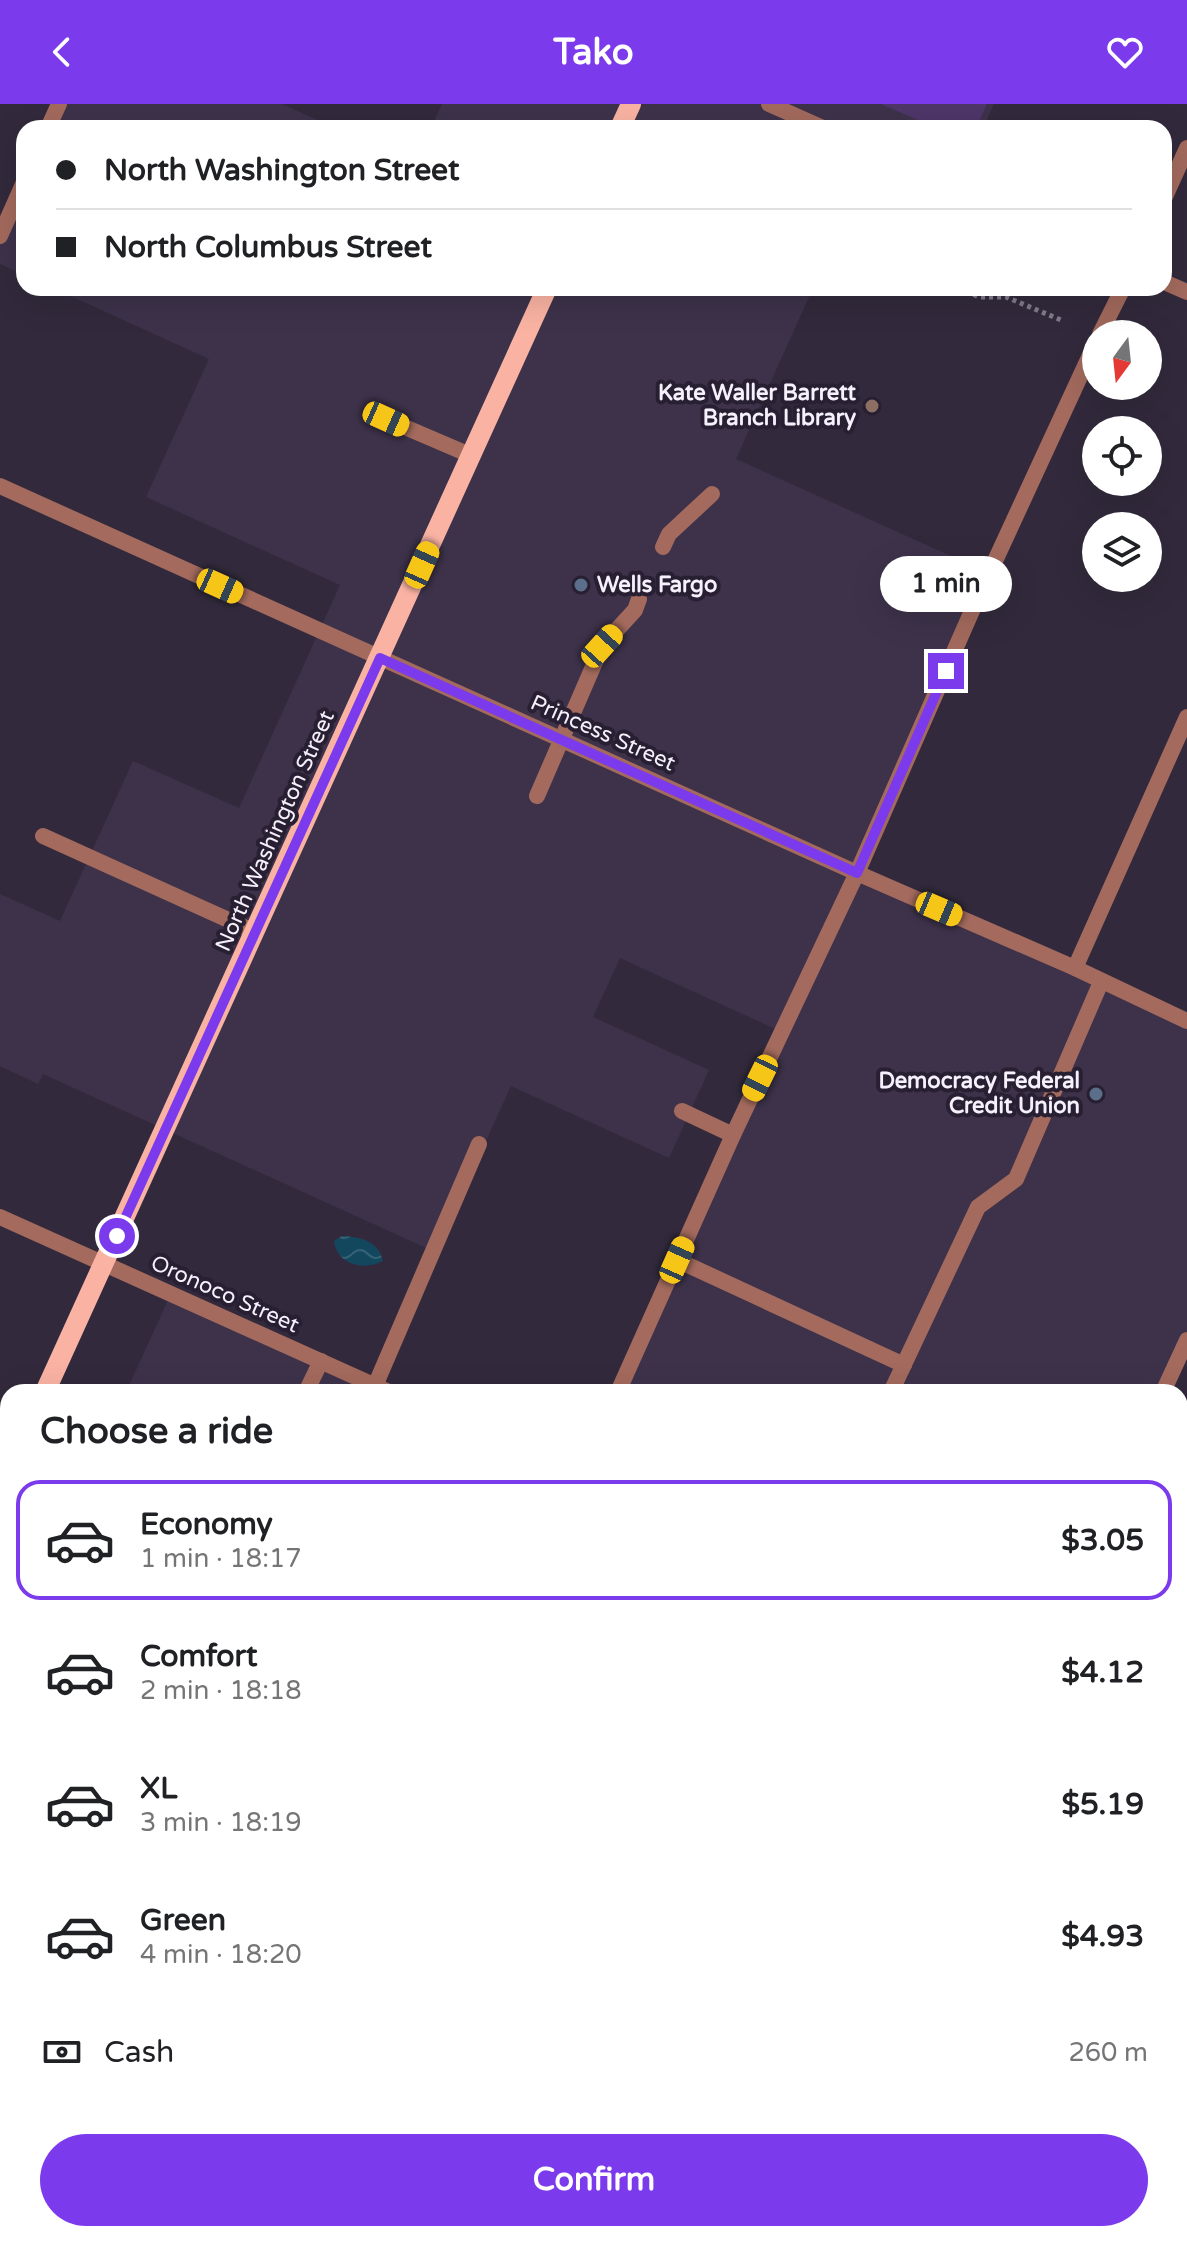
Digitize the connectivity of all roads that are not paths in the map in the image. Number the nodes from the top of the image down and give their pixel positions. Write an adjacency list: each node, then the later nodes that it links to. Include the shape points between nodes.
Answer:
1 (769, 104): 2 (street)
2 (805, 120)
3 (1187, 148): 4 (street)
4 (1172, 181)
5 (16, 200): 6 (street)
6 (0, 236)
7 (543, 296): 12 (main road, North Washington Street)
8 (1119, 296): 9 (street)
9 (1107, 320)
10 (1082, 372): 22 (street)
11 (386, 419): 12 (street)
12 (470, 455): 17 (main road, North Washington Street)
13 (0, 486): 17 (street, Princess Street)
14 (712, 494): 15 (street, via 669,534)
15 (663, 547)
16 (639, 599): 19 (street, via 602,646)
17 (380, 658): 19 (street, Princess Street); 23 (main road, North Washington Street)
18 (1187, 717): 24 (street)
19 (560, 739): 20 (street); 22 (street, Princess Street)
20 (537, 796)
21 (43, 836): 23 (street)
22 (857, 873): 24 (street, Princess Street); 28 (street)
23 (255, 932): 32 (main road, North Washington Street)
24 (1075, 968): 25 (street, Princess Street)
25 (1101, 982): 26 (street, Princess Street); 35 (street, via 1016,1179 978,1207)
26 (1187, 1021)
27 (682, 1111): 28 (street)
28 (733, 1135): 31 (street)
29 (479, 1144): 39 (street)
30 (0, 1217): 32 (street, Oronoco Street)
31 (677, 1260): 35 (street); 40 (street)
32 (104, 1264): 34 (street, Oronoco Street); 36 (main road, North Washington Street)
33 (1187, 1340): 42 (street)
34 (321, 1361): 37 (street); 38 (street, Oronoco Street)
35 (904, 1365): 41 (street)
36 (49, 1384)
37 (310, 1384)
38 (372, 1384)
39 (387, 1384)
40 (622, 1384)
41 (895, 1384)
42 (1167, 1384)

